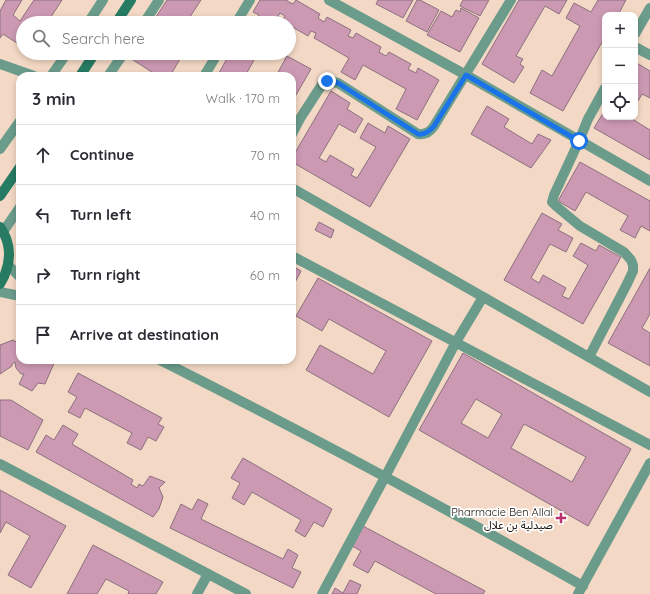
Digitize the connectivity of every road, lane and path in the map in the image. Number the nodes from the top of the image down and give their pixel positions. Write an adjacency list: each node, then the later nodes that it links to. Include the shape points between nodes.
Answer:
1 (103, 0): 8 (street)
2 (131, 0): 9 (main road)
3 (159, 0): 10 (street)
4 (250, 0): 11 (street)
5 (329, 0): 25 (street)
6 (511, 0): 25 (street)
7 (650, 8): 12 (street)
8 (93, 16)
9 (121, 16)
10 (149, 16)
11 (240, 16)
12 (638, 29)
13 (637, 48): 14 (street)
14 (650, 55)
15 (62, 60): 21 (street)
16 (91, 60): 22 (main road)
17 (120, 60): 23 (street)
18 (214, 60): 24 (street)
19 (0, 64): 20 (street)
20 (23, 72)
21 (54, 72)
22 (83, 72)
23 (114, 72)
24 (206, 72)
25 (466, 75): 27 (street, via 434,126 422,135 331,81 323,83); 29 (street)
26 (602, 93): 29 (street)
27 (296, 126)
28 (16, 127): 30 (street)
29 (579, 141): 32 (street); 45 (street, via 552,202 580,226 624,252 632,260 633,265 633,272)
30 (0, 149)
31 (16, 174): 34 (main road)
32 (650, 181)
33 (296, 190): 43 (street)
34 (1, 198)
35 (16, 212): 36 (street)
36 (2, 229): 38 (main road, via 10,254)
37 (296, 258): 44 (street)
38 (8, 266): 39 (street); 40 (main road)
39 (16, 273)
40 (0, 284)
41 (0, 292): 42 (street)
42 (16, 295)
43 (483, 297): 44 (street); 45 (street)
44 (456, 342): 48 (street); 51 (street)
45 (589, 357): 47 (street)
46 (168, 364): 51 (street)
47 (650, 392)
48 (650, 445)
49 (650, 463): 53 (street)
50 (0, 465): 52 (street)
51 (385, 477): 53 (street, via 491,534); 56 (street)
52 (208, 574): 54 (street); 55 (street)
53 (581, 590)
54 (196, 594)
55 (246, 594)
56 (322, 594)

